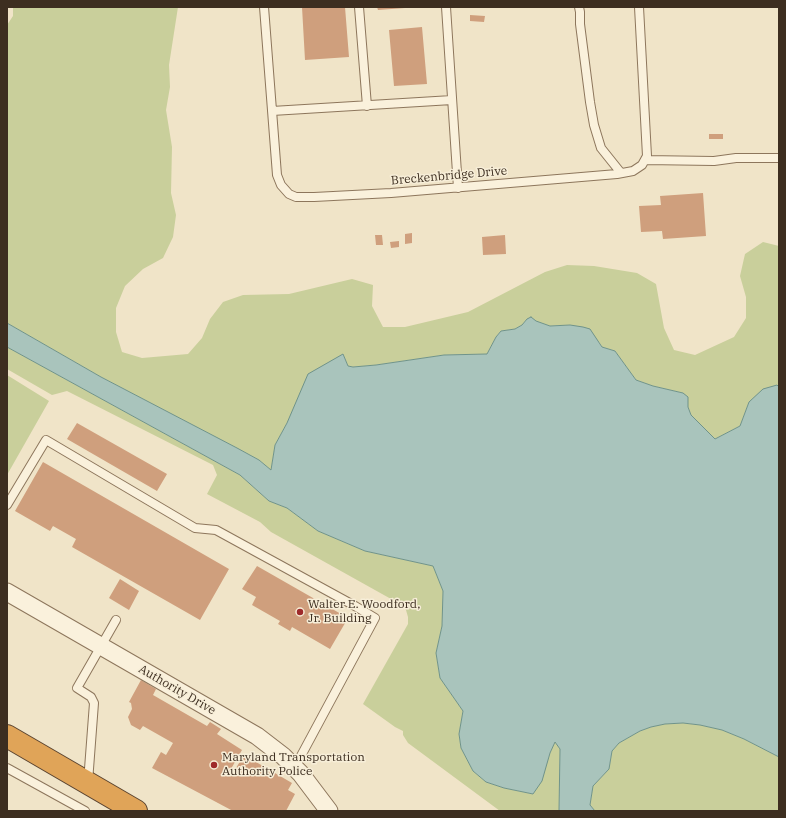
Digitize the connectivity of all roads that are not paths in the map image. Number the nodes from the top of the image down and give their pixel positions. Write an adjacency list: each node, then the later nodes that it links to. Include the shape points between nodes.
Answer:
1 (264, 7): 8 (lane, Breckenbridge Drive)
2 (359, 7): 7 (lane)
3 (446, 7): 6 (lane)
4 (579, 7): 11 (lane, via 580,31 594,125 601,148)
5 (638, 7): 10 (lane, via 647,156)
6 (452, 100): 7 (lane); 12 (lane)
7 (367, 106): 8 (lane)
8 (272, 111): 12 (lane, Breckenbridge Drive, via 277,175 281,185 289,194 296,197)
9 (779, 158): 10 (lane, via 714,161)
10 (645, 160): 11 (lane, Breckenbridge Drive, via 642,166 633,171)
11 (621, 173): 12 (lane, Breckenbridge Drive)
12 (458, 188)
13 (7, 505): 18 (lane, via 46,440 195,528 216,530 374,618)
14 (7, 592): 16 (street, Authority Drive)
15 (116, 620): 16 (lane)
16 (101, 646): 18 (street, Authority Drive, via 257,736); 20 (lane, via 77,688 94,703)
17 (7, 736): 20 (highway)
18 (295, 767): 23 (street, Authority Drive)
19 (7, 768): 21 (lane)
20 (88, 783): 22 (highway)
21 (85, 811)
22 (136, 811)
23 (329, 811)

